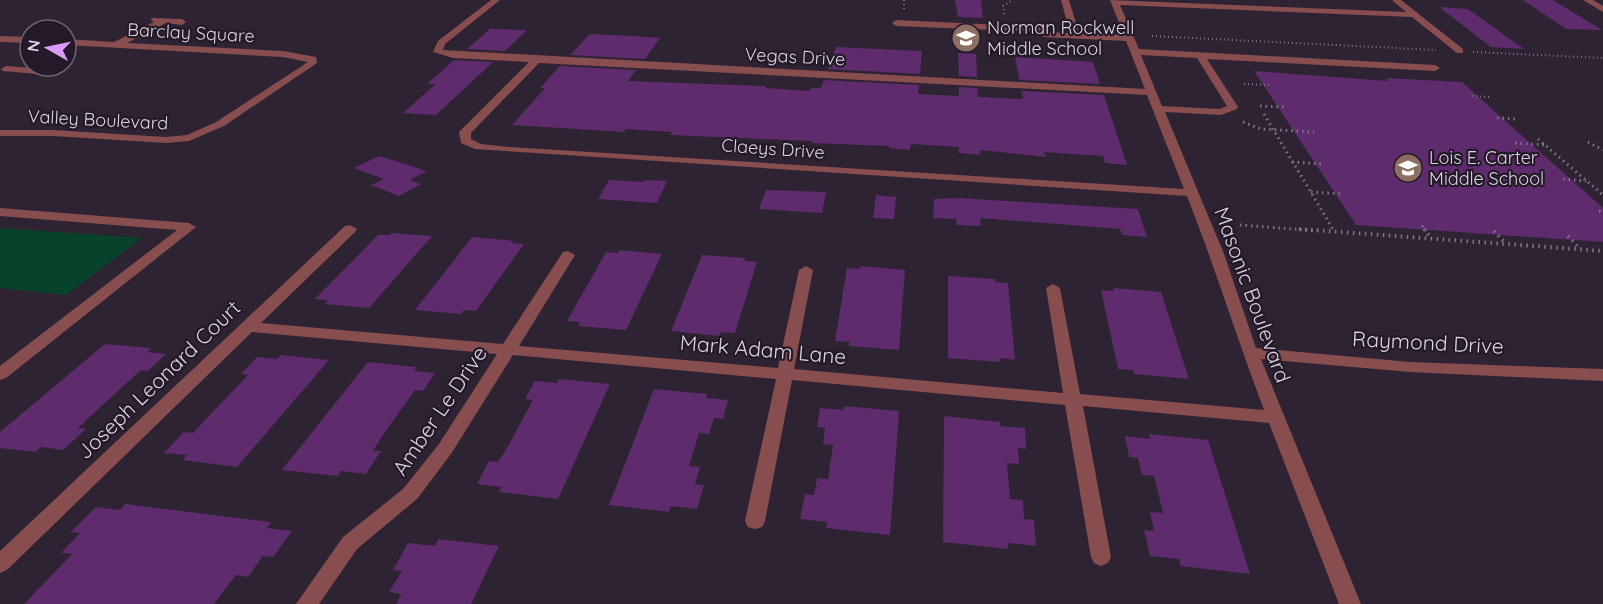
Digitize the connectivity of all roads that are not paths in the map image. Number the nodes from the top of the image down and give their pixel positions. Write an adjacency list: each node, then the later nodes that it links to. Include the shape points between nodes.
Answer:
1 (496, 0): 23 (street, Vegas Drive, via 441,43 438,52)
2 (1065, 0): 12 (street)
3 (1396, 0): 7 (street)
4 (1587, 0): 6 (street)
5 (1114, 1): 7 (street); 18 (street, Masonic Boulevard)
6 (1603, 9)
7 (1417, 15): 20 (street)
8 (143, 20): 9 (street)
9 (164, 21): 10 (street); 17 (street)
10 (182, 22)
11 (896, 23): 12 (street, via 1043,30 1043,34)
12 (1075, 36): 18 (street)
13 (0, 39): 14 (street)
14 (18, 40)
15 (78, 43): 16 (street, Barclay Square)
16 (86, 43): 17 (street, Barclay Square); 19 (street)
17 (114, 45): 22 (street, Barclay Square)
18 (1133, 45): 21 (street); 27 (street, Masonic Boulevard)
19 (78, 47)
20 (1460, 51)
21 (1200, 56): 24 (street); 28 (street, via 1233,107 1221,112)
22 (313, 59): 29 (street, Valley Boulevard, via 220,124 189,138)
23 (537, 60): 27 (street, Vegas Drive); 30 (street, Claeys Drive, via 465,132 465,141 479,147 509,150)
24 (1435, 68)
25 (6, 69): 26 (street)
26 (18, 69)
27 (1151, 92): 28 (street, Masonic Boulevard)
28 (1159, 109): 30 (street, Masonic Boulevard)
29 (0, 133)
30 (1192, 193): 38 (street, Masonic Boulevard)
31 (0, 212): 39 (street, via 189,227)
32 (350, 229): 36 (street, Joseph Leonard Court)
33 (568, 255): 37 (street, Amber Le Drive)
34 (806, 270): 41 (street)
35 (1053, 288): 42 (street)
36 (247, 327): 37 (street, Mark Adam Lane); 46 (street, Joseph Leonard Court)
37 (509, 349): 41 (street, Mark Adam Lane); 47 (street, Amber Le Drive, via 445,449 410,494 350,543)
38 (1250, 353): 40 (street, Raymond Drive, via 1410,367); 43 (street, Masonic Boulevard)
39 (3, 370)
40 (1603, 375)
41 (784, 376): 42 (street, Mark Adam Lane); 44 (street)
42 (1072, 398): 43 (street, Mark Adam Lane); 45 (street)
43 (1275, 417): 48 (street, Masonic Boulevard)
44 (755, 521)
45 (1101, 557)
46 (0, 564)
47 (307, 604)
48 (1350, 604)

